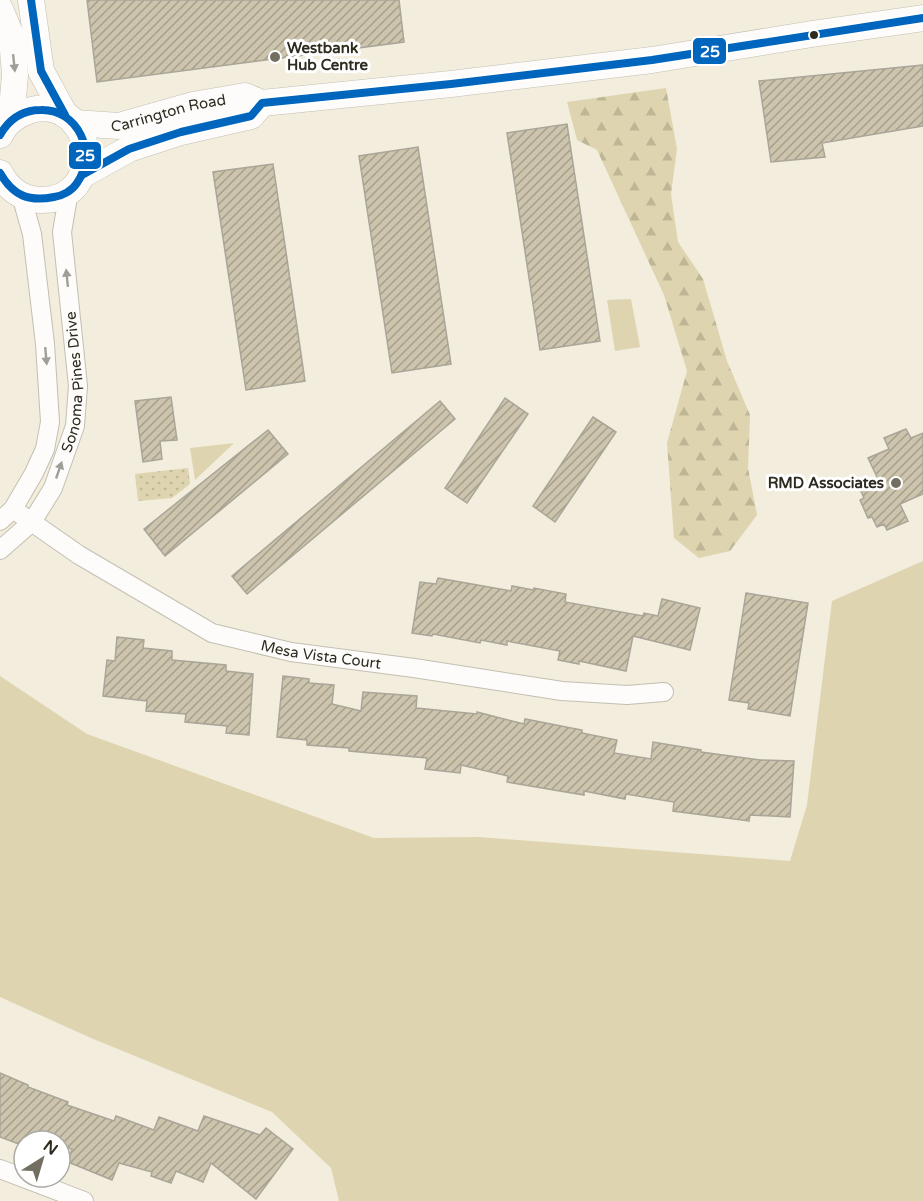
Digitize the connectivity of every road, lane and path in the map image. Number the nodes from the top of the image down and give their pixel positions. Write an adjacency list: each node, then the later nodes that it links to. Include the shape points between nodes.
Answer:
1 (31, 0): 5 (street, via 41,71)
2 (0, 9): 6 (street, one-way to 6, via 12,38 15,75)
3 (923, 18): 4 (street, Carrington Road, via 652,60)
4 (262, 103): 5 (street, Carrington Road, via 245,96 193,105 119,126); 8 (street, Carrington Road, via 251,116 182,132 129,150)
5 (70, 119): 6 (street, Carrington Road, via 52,110 37,109 23,112); 8 (street, via 87,148 86,161)
6 (3, 130)
7 (6, 181): 8 (street, Carrington Road, via 33,199 46,200 58,197); 9 (street, Sonoma Pines Drive, one-way to 9, via 32,234 50,422 45,449)
8 (75, 183): 10 (street, Sonoma Pines Drive, one-way to 8, via 53,488 75,426 78,386 62,232)
9 (7, 515): 10 (street, Mesa Vista Court)
10 (32, 522): 11 (street, Sonoma Pines Drive); 12 (street, Mesa Vista Court, via 79,555 212,633 291,652 562,691 627,695)
11 (0, 550)
12 (664, 692)
13 (0, 1169): 14 (street)
14 (84, 1201)

